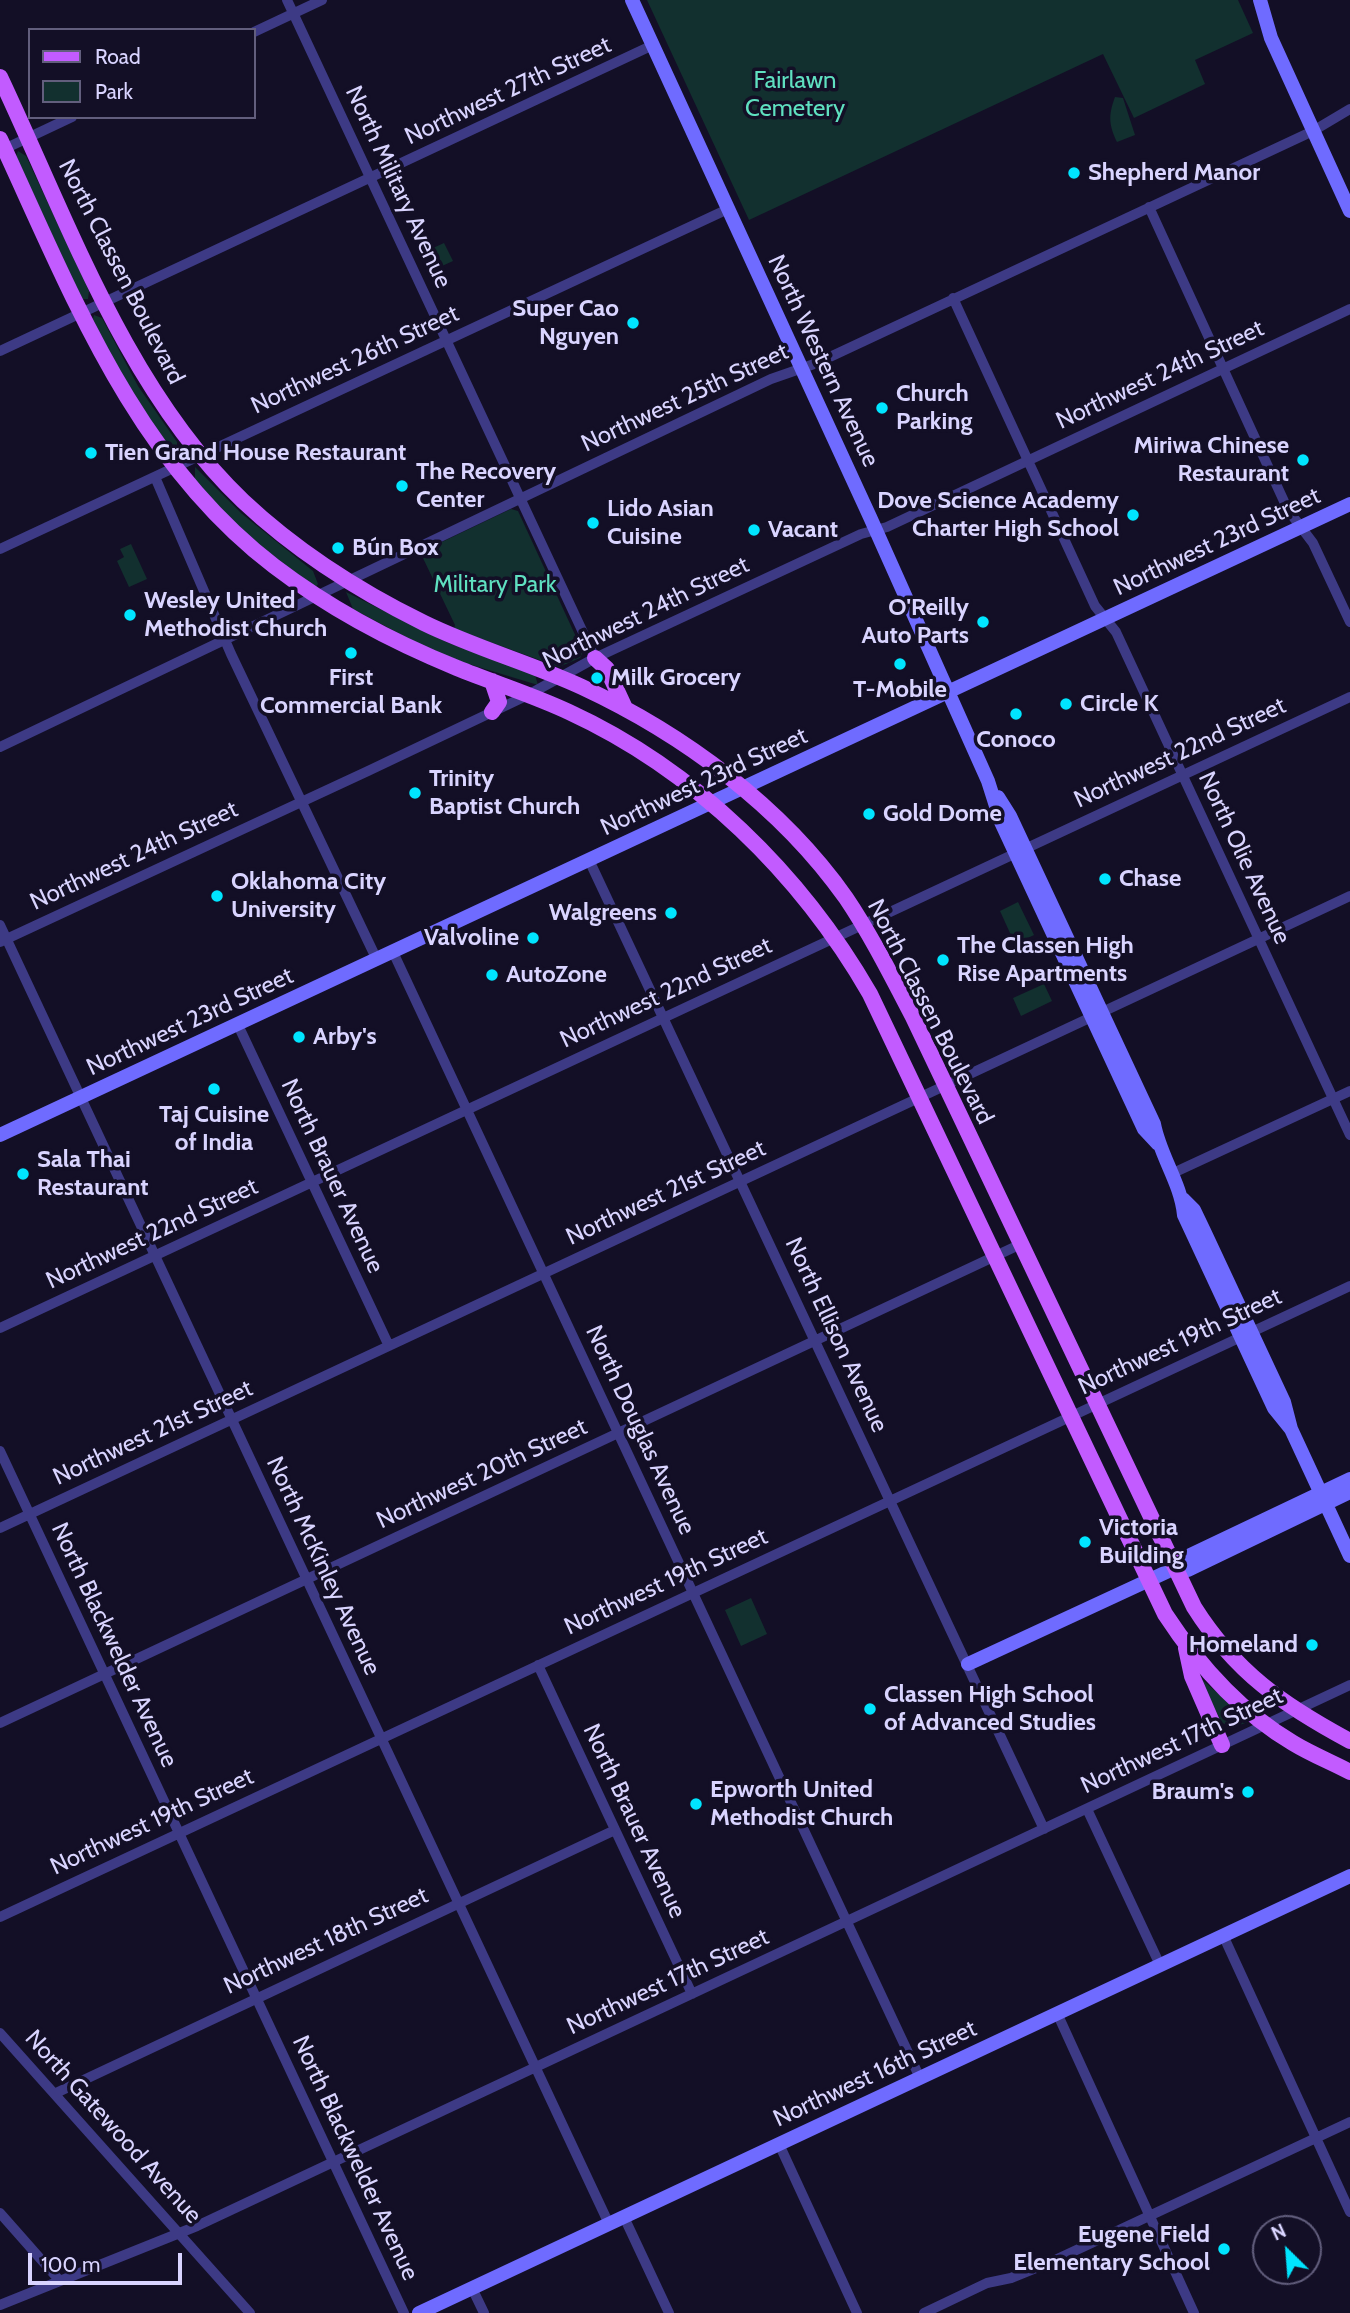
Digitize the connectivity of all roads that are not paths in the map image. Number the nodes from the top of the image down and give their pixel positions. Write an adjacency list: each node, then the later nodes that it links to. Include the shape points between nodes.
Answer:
1 (287, 0): 5 (street, North Military Avenue)
2 (321, 0): 5 (street)
3 (632, 0): 7 (street, North Western Avenue)
4 (1260, 0): 11 (street, via 1271,38)
5 (293, 13): 6 (street); 14 (street, North Military Avenue)
6 (256, 31)
7 (653, 46): 14 (street, Northwest 27th Street); 16 (street, North Western Avenue)
8 (0, 76): 12 (main road, North Classen Boulevard)
9 (1350, 109): 11 (street, Northwest 25th Street)
10 (68, 119): 12 (street)
11 (1313, 131): 15 (street, Northwest 25th Street); 17 (street)
12 (29, 138): 13 (street); 19 (main road, North Classen Boulevard)
13 (2, 146): 21 (main road, North Classen Boulevard)
14 (371, 179): 19 (street, Northwest 27th Street); 22 (street, North Military Avenue)
15 (1149, 207): 18 (street, Northwest 25th Street); 25 (street)
16 (728, 209): 22 (street, Northwest 26th Street); 24 (street, North Western Avenue)
17 (1350, 211)
18 (953, 298): 24 (street, Northwest 25th Street); 27 (street, North Olie Avenue)
19 (105, 302): 21 (street, Northwest 27th Street); 26 (main road, North Classen Boulevard, via 154,392)
20 (1350, 309): 25 (street, Northwest 24th Street)
21 (82, 313): 23 (street, Northwest 27th Street); 28 (main road, North Classen Boulevard, via 122,392)
22 (446, 340): 26 (street, Northwest 26th Street); 30 (street, North Military Avenue)
23 (0, 351)
24 (801, 368): 30 (street, Northwest 25th Street); 33 (street, North Western Avenue)
25 (1223, 369): 27 (street, Northwest 24th Street); 32 (street, via 1288,510)
26 (200, 456): 28 (street, Northwest 26th Street); 35 (main road, North Classen Boulevard, via 244,503)
27 (1029, 460): 33 (street, Northwest 24th Street); 37 (street, North Olie Avenue, via 1092,601)
28 (174, 469): 29 (street, Northwest 26th Street); 36 (main road, North Classen Boulevard, via 249,545)
29 (155, 477): 34 (street, Northwest 26th Street); 39 (street)
30 (520, 498): 35 (street, Northwest 25th Street); 40 (street, North Military Avenue)
31 (1350, 505): 32 (street, Northwest 23rd Street)
32 (1302, 527): 37 (street, Northwest 23rd Street); 38 (street)
33 (876, 530): 40 (street, Northwest 24th Street); 43 (street, North Western Avenue)
34 (0, 549)
35 (348, 581): 36 (street, Northwest 25th Street); 41 (main road, North Classen Boulevard, via 426,624)
36 (318, 596): 39 (street, Northwest 25th Street); 42 (main road, North Classen Boulevard, via 386,635)
37 (1105, 619): 43 (street, Northwest 23rd Street); 49 (street, North Olie Avenue, via 1116,632)
38 (1350, 622)
39 (228, 640): 48 (street, Northwest 25th Street); 51 (street)
40 (595, 658): 41 (street, Northwest 24th Street); 46 (main road, via 607,669)
41 (560, 677): 44 (street, Northwest 24th Street); 46 (main road, North Classen Boulevard)
42 (492, 681): 44 (main road, North Classen Boulevard); 47 (main road, via 499,702)
43 (947, 693): 50 (street, Northwest 23rd Street); 53 (street, North Western Avenue, via 988,781 1001,822)
44 (528, 695): 47 (street, Northwest 24th Street); 52 (main road, North Classen Boulevard, via 633,744)
45 (1350, 697): 49 (street, Northwest 22nd Street)
46 (625, 708): 50 (main road, North Classen Boulevard)
47 (492, 712): 51 (street, Northwest 24th Street)
48 (0, 747)
49 (1182, 775): 53 (street, Northwest 22nd Street); 59 (street, North Olie Avenue)
50 (744, 788): 52 (street, Northwest 23rd Street); 57 (main road, North Classen Boulevard, via 829,877)
51 (302, 802): 60 (street, Northwest 24th Street); 62 (street)
52 (711, 804): 54 (street, Northwest 23rd Street); 58 (main road, North Classen Boulevard, via 779,869)
53 (1020, 851): 57 (street, Northwest 22nd Street); 63 (street, North Western Avenue)
54 (589, 860): 61 (street, Northwest 23rd Street); 64 (street, North Ellison Avenue)
55 (1350, 896): 59 (street, Northwest 21st Street)
56 (0, 925): 60 (street, North McKinley Avenue)
57 (862, 925): 58 (street, Northwest 22nd Street); 66 (main road, North Classen Boulevard)
58 (834, 937): 64 (street, Northwest 22nd Street); 69 (main road, North Classen Boulevard, via 870,994)
59 (1258, 939): 63 (street, Northwest 21st Street); 70 (street, North Olie Avenue)
60 (3, 941): 68 (street, North McKinley Avenue)
61 (393, 952): 62 (street, Northwest 23rd Street); 71 (street, North Douglas Avenue)
62 (377, 960): 65 (street, Northwest 23rd Street)
63 (1097, 1015): 66 (street, Northwest 21st Street); 74 (street, North Western Avenue, via 1154,1124)
64 (663, 1018): 71 (street, Northwest 22nd Street); 75 (street, North Ellison Avenue)
65 (238, 1024): 68 (street, Northwest 23rd Street); 76 (street, North Brauer Avenue)
66 (945, 1086): 69 (street, Northwest 21st Street); 77 (main road, North Classen Boulevard)
67 (1350, 1091): 70 (street)
68 (81, 1097): 72 (street, Northwest 23rd Street); 78 (street, North McKinley Avenue)
69 (920, 1098): 75 (street, Northwest 21st Street); 79 (main road, North Classen Boulevard)
70 (1333, 1099): 73 (street, North Olie Avenue); 74 (street)
71 (467, 1110): 76 (street, Northwest 22nd Street); 80 (street, North Douglas Avenue)
72 (0, 1135)
73 (1350, 1135)
74 (1171, 1174): 83 (street, North Western Avenue, via 1194,1210)
75 (740, 1181): 80 (street, Northwest 21st Street); 84 (street, North Ellison Avenue)
76 (312, 1182): 78 (street, Northwest 22nd Street); 85 (street, North Brauer Avenue)
77 (1021, 1244): 79 (street, Northwest 20th Street); 86 (main road, North Classen Boulevard)
78 (154, 1256): 82 (street, Northwest 22nd Street); 88 (street, North McKinley Avenue)
79 (994, 1257): 84 (street, Northwest 20th Street); 87 (main road, North Classen Boulevard)
80 (544, 1274): 85 (street, Northwest 21st Street); 89 (street, North Douglas Avenue)
81 (1350, 1286): 83 (street, Northwest 19th Street)
82 (0, 1328)
83 (1246, 1334): 86 (street, Northwest 19th Street); 93 (street, North Western Avenue, via 1284,1402 1291,1429)
84 (816, 1340): 89 (street, Northwest 20th Street); 94 (street, North Ellison Avenue)
85 (389, 1346): 88 (street, Northwest 21st Street)
86 (1097, 1404): 87 (street, Northwest 19th Street); 100 (main road, North Classen Boulevard)
87 (1069, 1417): 94 (street, Northwest 19th Street); 102 (main road, North Classen Boulevard)
88 (232, 1419): 95 (street, Northwest 21st Street); 101 (street, North McKinley Avenue)
89 (618, 1433): 101 (street, Northwest 20th Street); 103 (street, North Douglas Avenue)
90 (0, 1451): 95 (street, North Blackwelder Avenue)
91 (1350, 1479): 93 (street)
92 (1350, 1492): 93 (street)
93 (1324, 1498): 96 (street); 98 (street); 99 (street, North Western Avenue)
94 (891, 1500): 103 (street, Northwest 19th Street); 105 (street, North Ellison Avenue)
95 (29, 1514): 97 (street, Northwest 21st Street); 107 (street, North Blackwelder Avenue)
96 (1258, 1521): 98 (street); 100 (street, via 1182,1559)
97 (0, 1528)
98 (1265, 1535): 100 (street, via 1188,1570)
99 (1350, 1556)
100 (1173, 1569): 102 (street); 109 (main road, North Classen Boulevard, via 1217,1640 1252,1678)
101 (306, 1580): 107 (street, Northwest 20th Street); 112 (street, North McKinley Avenue)
102 (1147, 1581): 104 (main road, North Classen Boulevard); 105 (street)
103 (693, 1593): 106 (street, Northwest 19th Street); 123 (street, North Douglas Avenue)
104 (1186, 1646): 111 (main road, North Classen Boulevard, via 1210,1676); 114 (main road, via 1192,1676)
105 (968, 1664): 117 (street, North Ellison Avenue)
106 (538, 1665): 112 (street, Northwest 19th Street); 118 (street, North Brauer Avenue)
107 (105, 1674): 110 (street, Northwest 20th Street); 119 (street, North Blackwelder Avenue)
108 (1350, 1685): 109 (street, Northwest 17th Street)
109 (1295, 1711): 111 (street, Northwest 17th Street); 113 (main road, North Classen Boulevard)
110 (0, 1723)
111 (1266, 1725): 114 (street, Northwest 17th Street); 115 (main road, North Classen Boulevard)
112 (381, 1739): 119 (street, Northwest 19th Street); 121 (street, North McKinley Avenue)
113 (1350, 1741)
114 (1223, 1745): 116 (street, Northwest 17th Street)
115 (1350, 1772)
116 (1087, 1809): 117 (street, Northwest 17th Street); 125 (street)
117 (1044, 1829): 123 (street, Northwest 17th Street)
118 (615, 1830): 121 (street, Northwest 18th Street); 126 (street, North Brauer Avenue)
119 (179, 1833): 122 (street, Northwest 19th Street); 127 (street, North Blackwelder Avenue)
120 (1350, 1876): 124 (street, Northwest 16th Street)
121 (458, 1904): 127 (street, Northwest 18th Street); 130 (street, North McKinley Avenue)
122 (0, 1917)
123 (847, 1921): 126 (street, Northwest 17th Street); 131 (street, North Douglas Avenue)
124 (1223, 1935): 125 (street, Northwest 16th Street); 134 (street)
125 (1160, 1965): 128 (street, Northwest 16th Street)
126 (692, 1994): 130 (street, Northwest 17th Street)
127 (257, 1999): 132 (street, Northwest 18th Street); 136 (street, North Blackwelder Avenue)
128 (1057, 2014): 131 (street, Northwest 16th Street); 139 (street)
129 (0, 2033): 132 (street, North Gatewood Avenue)
130 (535, 2068): 136 (street, Northwest 17th Street); 141 (street, North McKinley Avenue)
131 (920, 2078): 135 (street, Northwest 16th Street)
132 (56, 2093): 142 (street, North Gatewood Avenue)
133 (1350, 2122): 134 (street)
134 (1316, 2138): 137 (street); 139 (street)
135 (779, 2144): 140 (street, Northwest 16th Street); 151 (street)
136 (333, 2162): 142 (street, Northwest 17th Street); 147 (street, North Blackwelder Avenue)
137 (1350, 2212)
138 (0, 2213): 143 (street)
139 (1149, 2215): 152 (street, via 1053,2261 987,2283); 153 (street)
140 (624, 2217): 141 (street, Northwest 16th Street); 150 (street)
141 (609, 2224): 144 (street, Northwest 16th Street)
142 (179, 2232): 143 (street, Northwest 17th Street); 146 (street, North Gatewood Avenue)
143 (60, 2281): 145 (street, Northwest 17th Street)
144 (472, 2288): 148 (street, Northwest 16th Street); 149 (street)
145 (0, 2305)
146 (250, 2313)
147 (404, 2313)
148 (419, 2313)
149 (484, 2313)
150 (668, 2313)
151 (857, 2313)
152 (923, 2313)
153 (1194, 2313)

